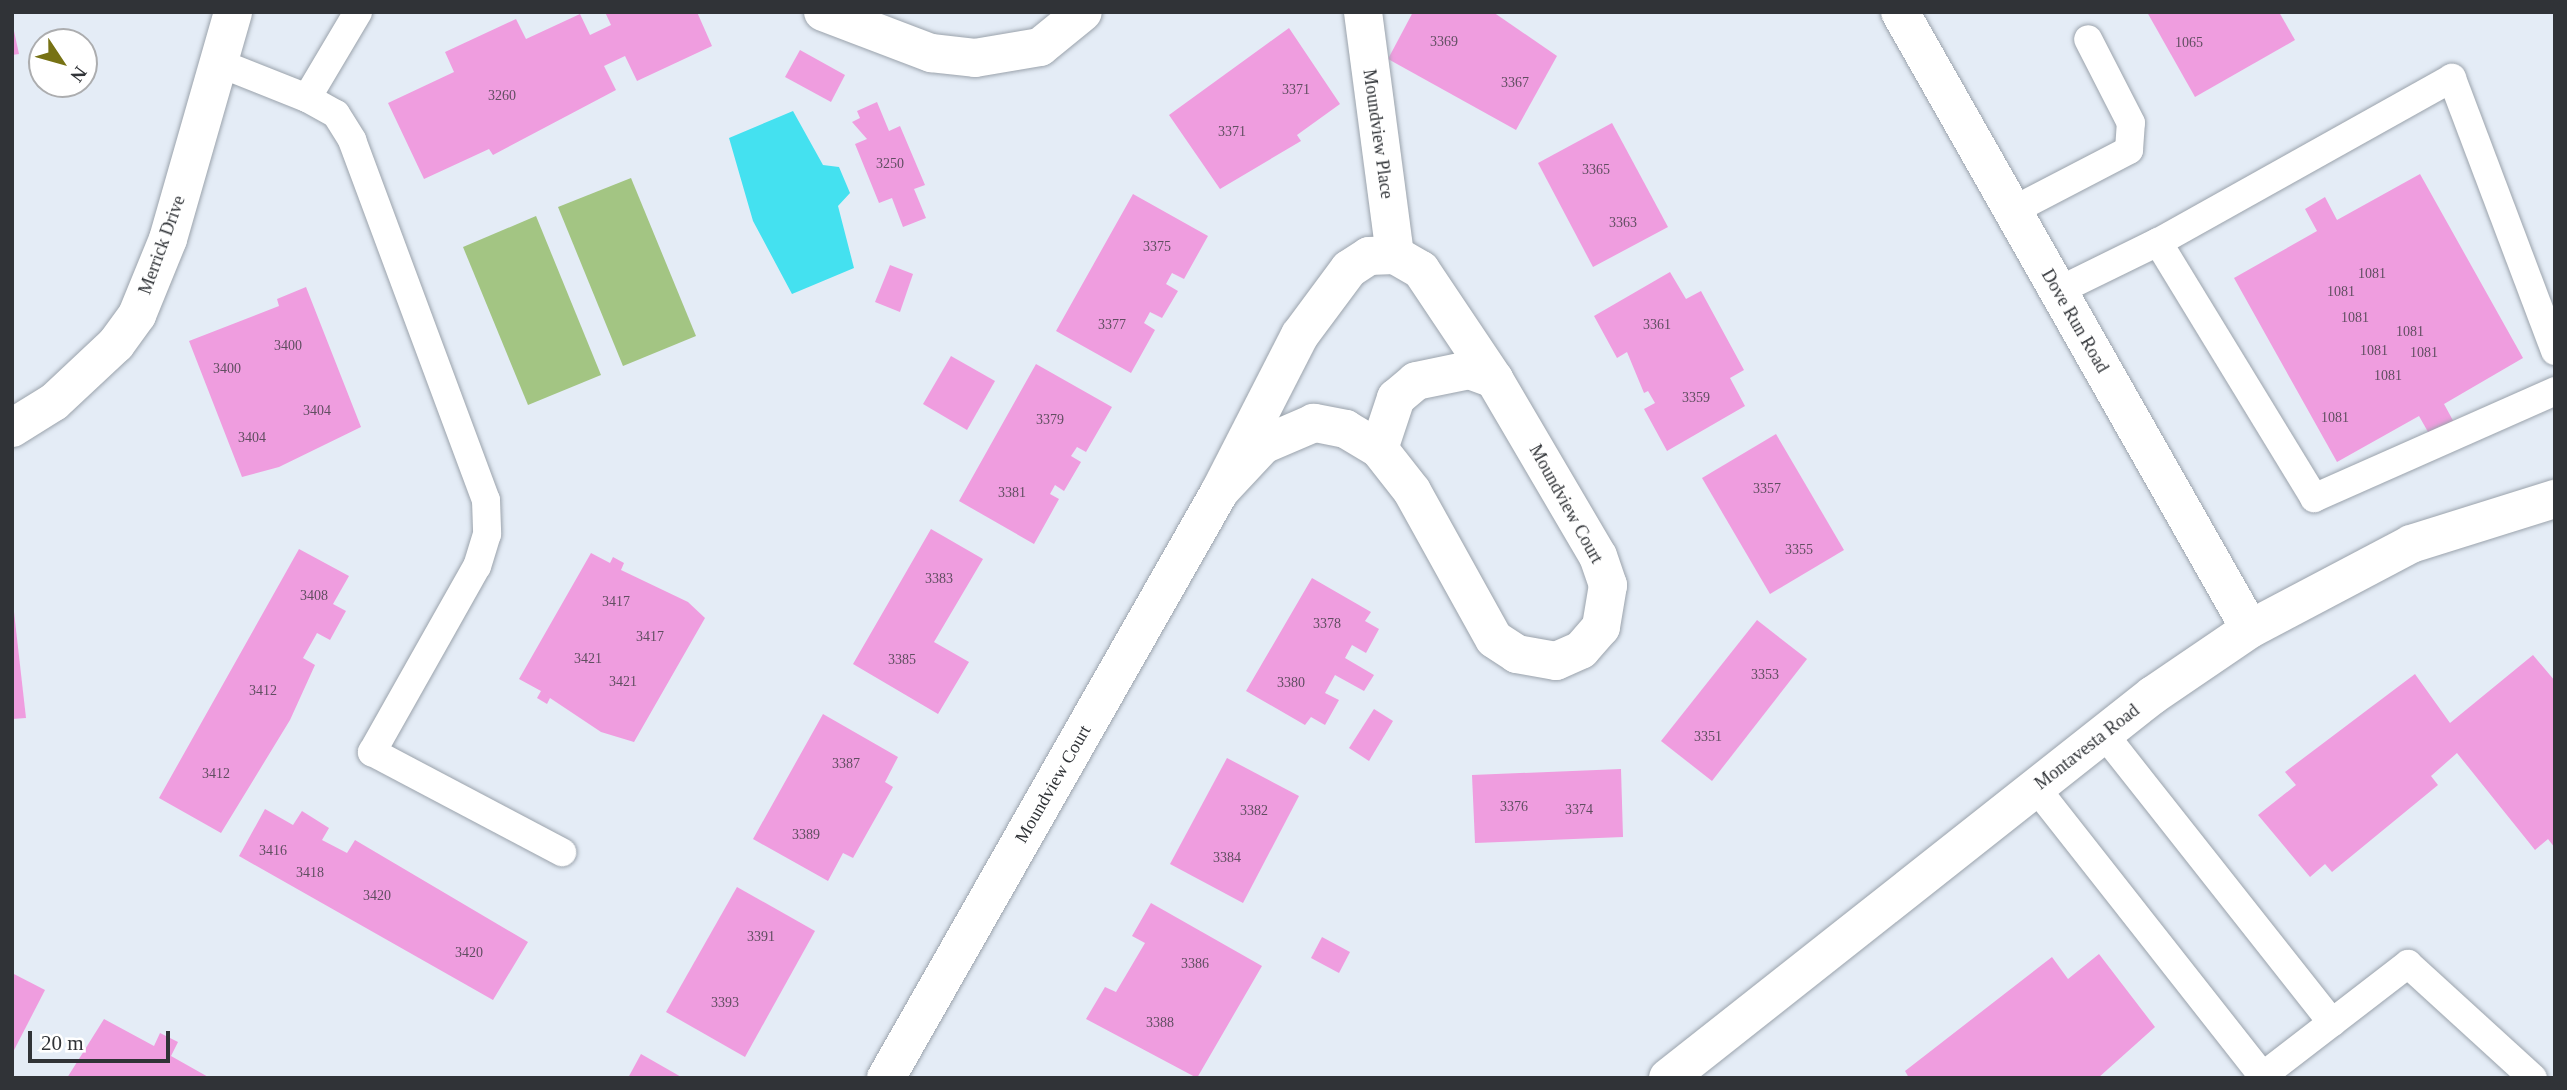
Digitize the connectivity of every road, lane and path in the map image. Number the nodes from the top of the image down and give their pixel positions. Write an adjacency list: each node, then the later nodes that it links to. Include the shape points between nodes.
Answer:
1 (233, 12): 8 (street, Merrick Drive)
2 (358, 12): 9 (lane)
3 (824, 12): 4 (street, via 931,53 975,58 1040,47)
4 (1083, 12)
5 (1363, 12): 12 (street, Moundview Place)
6 (1900, 12): 10 (street, Dove Run Road)
7 (2088, 39): 10 (lane, via 2131,123 2129,150)
8 (219, 63): 9 (lane); 17 (street, Merrick Drive, via 168,239 137,315 116,344 63,394)
9 (307, 98): 24 (lane, via 336,114 352,140 486,500 487,534 477,566 372,752)
10 (2012, 211): 13 (street, Dove Run Road)
11 (2158, 242): 13 (lane); 14 (lane, via 2452,78); 16 (lane, via 2314,498)
12 (1395, 255): 15 (street, Moundview Court, via 1421,270); 19 (street, Moundview Court, via 1369,256 1349,269 1324,302 1300,335)
13 (2058, 291): 21 (street, Dove Run Road)
14 (2555, 351)
15 (1494, 379): 18 (street, via 1455,371 1416,381 1396,398); 18 (street, Moundview Court, via 1598,556 1608,585 1601,627 1581,650 1556,661 1517,654 1494,639 1412,492)
16 (2555, 391)
17 (12, 428)
18 (1379, 449): 19 (street, Moundview Court, via 1346,429 1314,423 1263,445)
19 (1220, 491): 27 (street, Moundview Court)
20 (2555, 499): 21 (street, Montavesta Road, via 2412,544)
21 (2250, 629): 22 (street, Montavesta Road)
22 (2105, 734): 23 (street, Montavesta Road); 25 (lane)
23 (2036, 788): 26 (lane); 28 (street, Montavesta Road)
24 (562, 852)
25 (2332, 1023): 26 (lane); 29 (lane, via 2408,964)
26 (2262, 1077)
27 (886, 1078)
28 (1668, 1078)
29 (2533, 1078)

